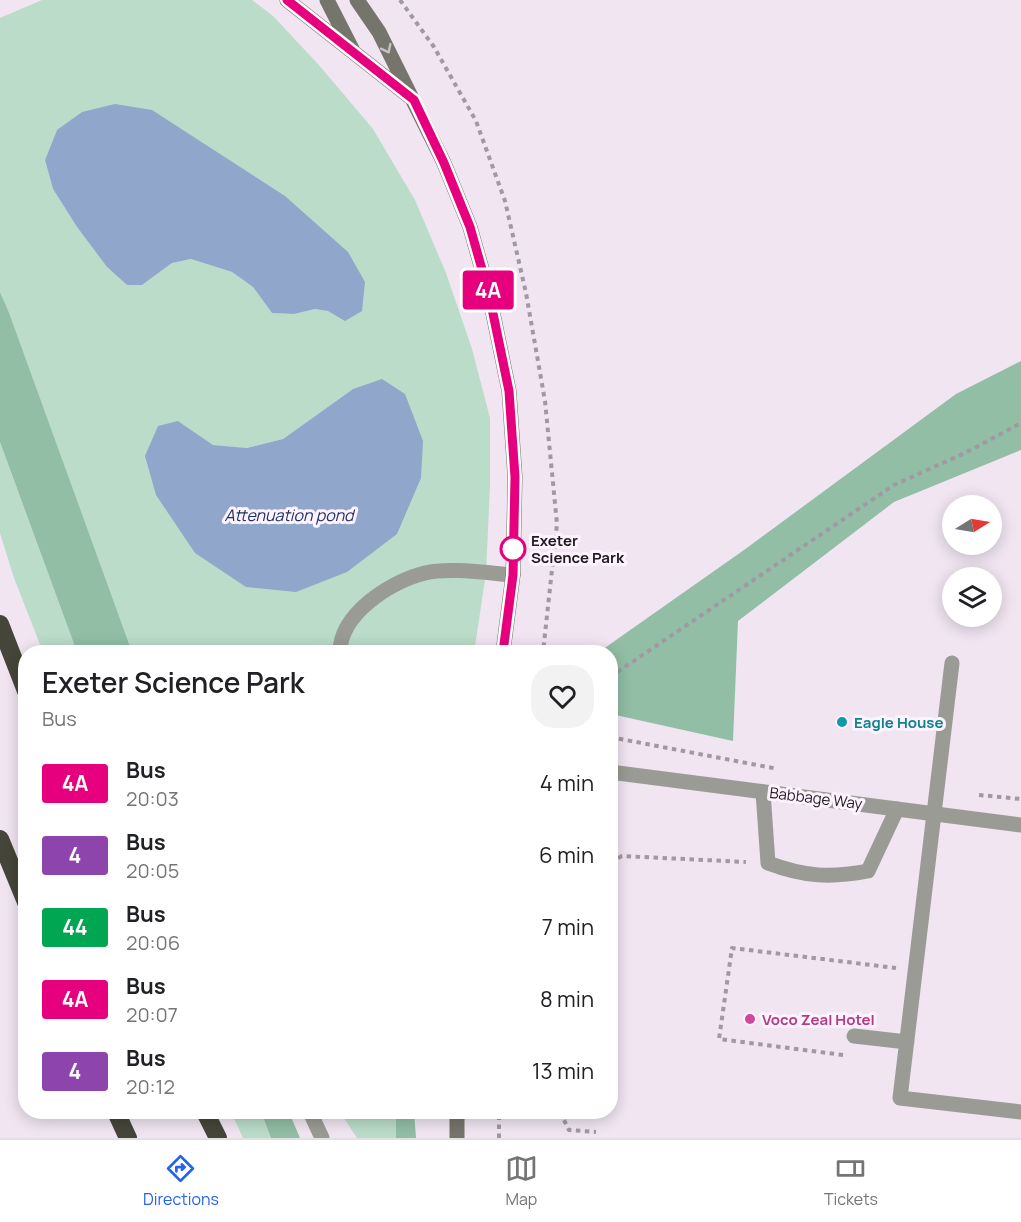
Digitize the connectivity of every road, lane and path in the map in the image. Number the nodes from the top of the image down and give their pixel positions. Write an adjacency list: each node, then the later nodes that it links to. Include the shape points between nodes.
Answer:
1 (287, 0): 4 (street)
2 (327, 0): 4 (street)
3 (357, 0): 5 (street, one-way to 5, via 379,32)
4 (353, 52): 5 (street)
5 (414, 100): 7 (street, via 470,227 494,316 509,391 515,477)
6 (1021, 423): 13 (path, via 894,485)
7 (513, 575): 9 (street, via 426,572 387,588 355,615); 10 (street)
8 (0, 624): 12 (highway)
9 (340, 645)
10 (504, 645)
11 (952, 663): 17 (street)
12 (18, 670)
13 (618, 672)
14 (618, 739): 15 (path)
15 (781, 770)
16 (618, 773): 18 (street, Babbage Way)
17 (937, 791): 19 (path); 21 (street)
18 (763, 792): 20 (street, Babbage Way); 25 (street)
19 (1021, 799)
20 (897, 809): 21 (street, Babbage Way); 25 (street, via 868,872 837,877 792,872)
21 (934, 814): 22 (street, Babbage Way); 27 (street)
22 (1021, 825)
23 (0, 839): 26 (highway)
24 (618, 858): 25 (path)
25 (768, 863)
26 (18, 883)
27 (914, 970): 29 (street); 30 (path, via 732,948 719,1039)
28 (854, 1036): 29 (street)
29 (907, 1042): 31 (street, via 900,1098)
30 (851, 1056)
31 (1021, 1112)
32 (119, 1119): 39 (highway)
33 (208, 1119): 40 (highway)
34 (313, 1119): 41 (street)
35 (457, 1119): 42 (street)
36 (499, 1119): 43 (path)
37 (564, 1119): 38 (path, via 569,1130)
38 (596, 1132)
39 (128, 1138)
40 (218, 1138)
41 (322, 1138)
42 (457, 1138)
43 (499, 1138)

